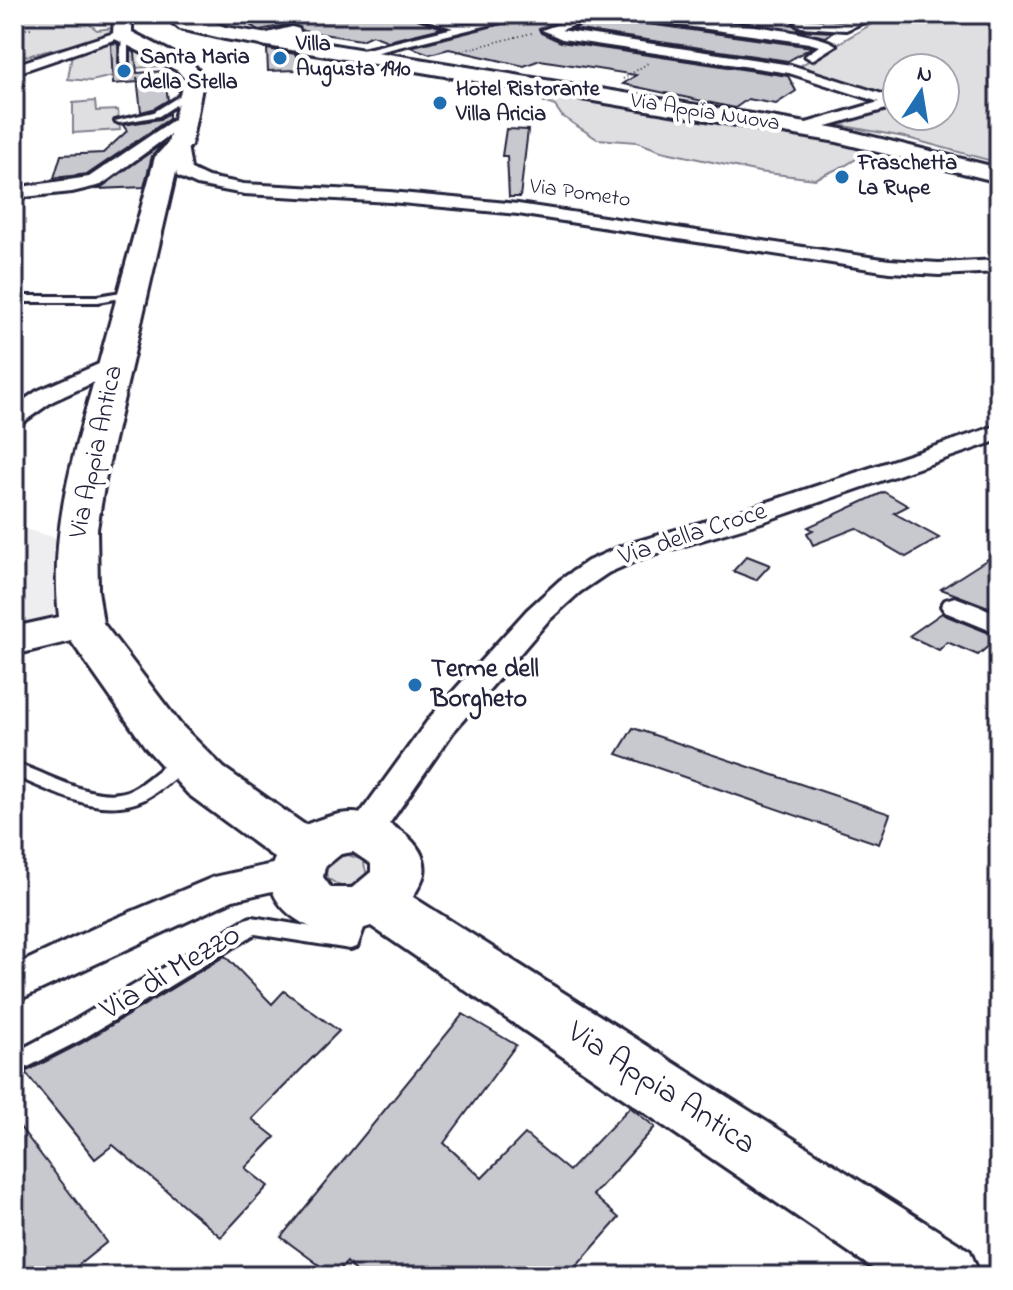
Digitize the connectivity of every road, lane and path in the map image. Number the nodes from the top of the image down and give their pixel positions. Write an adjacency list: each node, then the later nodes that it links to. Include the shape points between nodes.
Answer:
1 (123, 14): 20 (street)
2 (414, 14): 15 (street)
3 (480, 14): 11 (street)
4 (517, 14): 11 (street)
5 (600, 14): 16 (street)
6 (627, 14): 13 (street)
7 (723, 14): 13 (lane)
8 (731, 14): 9 (street, via 827,26 852,25)
9 (874, 14)
10 (179, 15): 12 (street, Via Appia Nuova, via 187,25)
11 (502, 20): 15 (street)
12 (208, 22): 17 (street, Via Appia Nuova, via 262,40)
13 (705, 25): 22 (street, via 829,45)
14 (31, 28): 18 (path)
15 (468, 29): 21 (street)
16 (549, 29): 24 (path); 28 (street, via 791,69 890,101)
17 (290, 30): 21 (street, Via Appia Nuova)
18 (14, 33): 19 (path)
19 (20, 35)
20 (124, 36): 23 (lane); 25 (street); 26 (street, via 190,70 194,77)
21 (359, 55): 24 (street, Via Appia Nuova)
22 (812, 56)
23 (124, 62)
24 (411, 64): 28 (street, Via Appia Nuova)
25 (14, 70)
26 (186, 117): 27 (lane, via 156,114); 30 (street, via 95,181); 31 (street, Via Pometo, via 183,172 244,189 518,209 897,266); 32 (street, Via Appia Antica, via 167,157)
27 (119, 121)
28 (801, 129): 29 (street, Via Appia Nuova, via 879,143)
29 (999, 175)
30 (14, 193)
31 (999, 266)
32 (133, 293): 33 (lane); 34 (street, Via Appia Antica)
33 (14, 299)
34 (115, 364): 35 (street, via 45,396); 38 (street, Via Appia Antica, via 77,529)
35 (14, 418)
36 (999, 432): 41 (street, Via della Croce, via 608,562 548,605)
37 (955, 606): 39 (street)
38 (82, 625): 40 (street); 42 (street, Via Appia Antica)
39 (999, 625)
40 (14, 641)
41 (442, 724): 44 (street, Via della Croce); 44 (street, Via della Croce, via 371,822)
42 (186, 760): 43 (lane, via 119,801 91,797); 44 (street, Via Appia Antica, via 217,789)
43 (14, 769)
44 (324, 849): 45 (street, via 303,895 328,910); 45 (street, via 392,849 394,882); 46 (street, Via di Mezzo, via 120,933)
45 (368, 905): 47 (lane, Via di Mezzo, via 350,941 252,925); 48 (street, Via Appia Antica)
46 (14, 985)
47 (14, 1064)
48 (785, 1171): 49 (street); 50 (street, Via Appia Antica)
49 (897, 1276)
50 (945, 1276)

